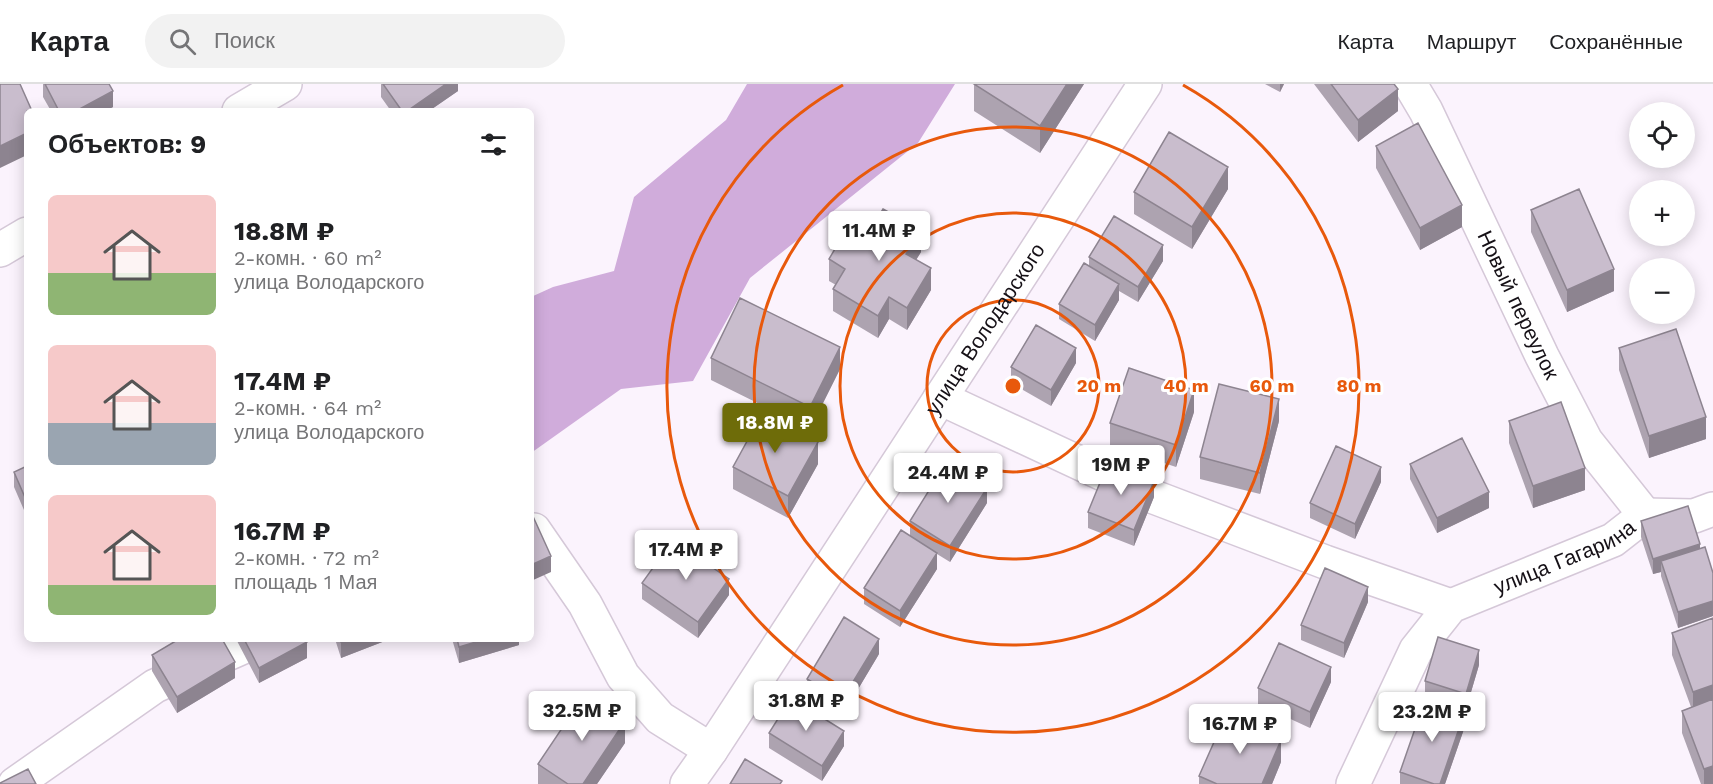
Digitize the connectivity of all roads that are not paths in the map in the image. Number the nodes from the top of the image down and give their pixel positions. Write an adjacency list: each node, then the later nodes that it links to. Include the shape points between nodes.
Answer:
1 (285, 84): 4 (street)
2 (1145, 84): 7 (street, улица Володарского)
3 (1410, 84): 9 (street, Новый переулок, via 1586,441)
4 (243, 108)
5 (24, 236): 6 (street)
6 (0, 249)
7 (940, 398): 11 (street, via 1146,494); 13 (street, улица Володарского)
8 (1713, 509): 9 (street, улица Гагарина, via 1694,516)
9 (1645, 515): 11 (street, улица Гагарина, via 1612,540)
10 (534, 530): 13 (street, via 585,604 622,676 660,718)
11 (1451, 606): 16 (street, via 1416,650)
12 (254, 642): 14 (street, via 155,686)
13 (711, 750): 15 (street, улица Володарского)
14 (28, 781)
15 (687, 784)
16 (1353, 784)

